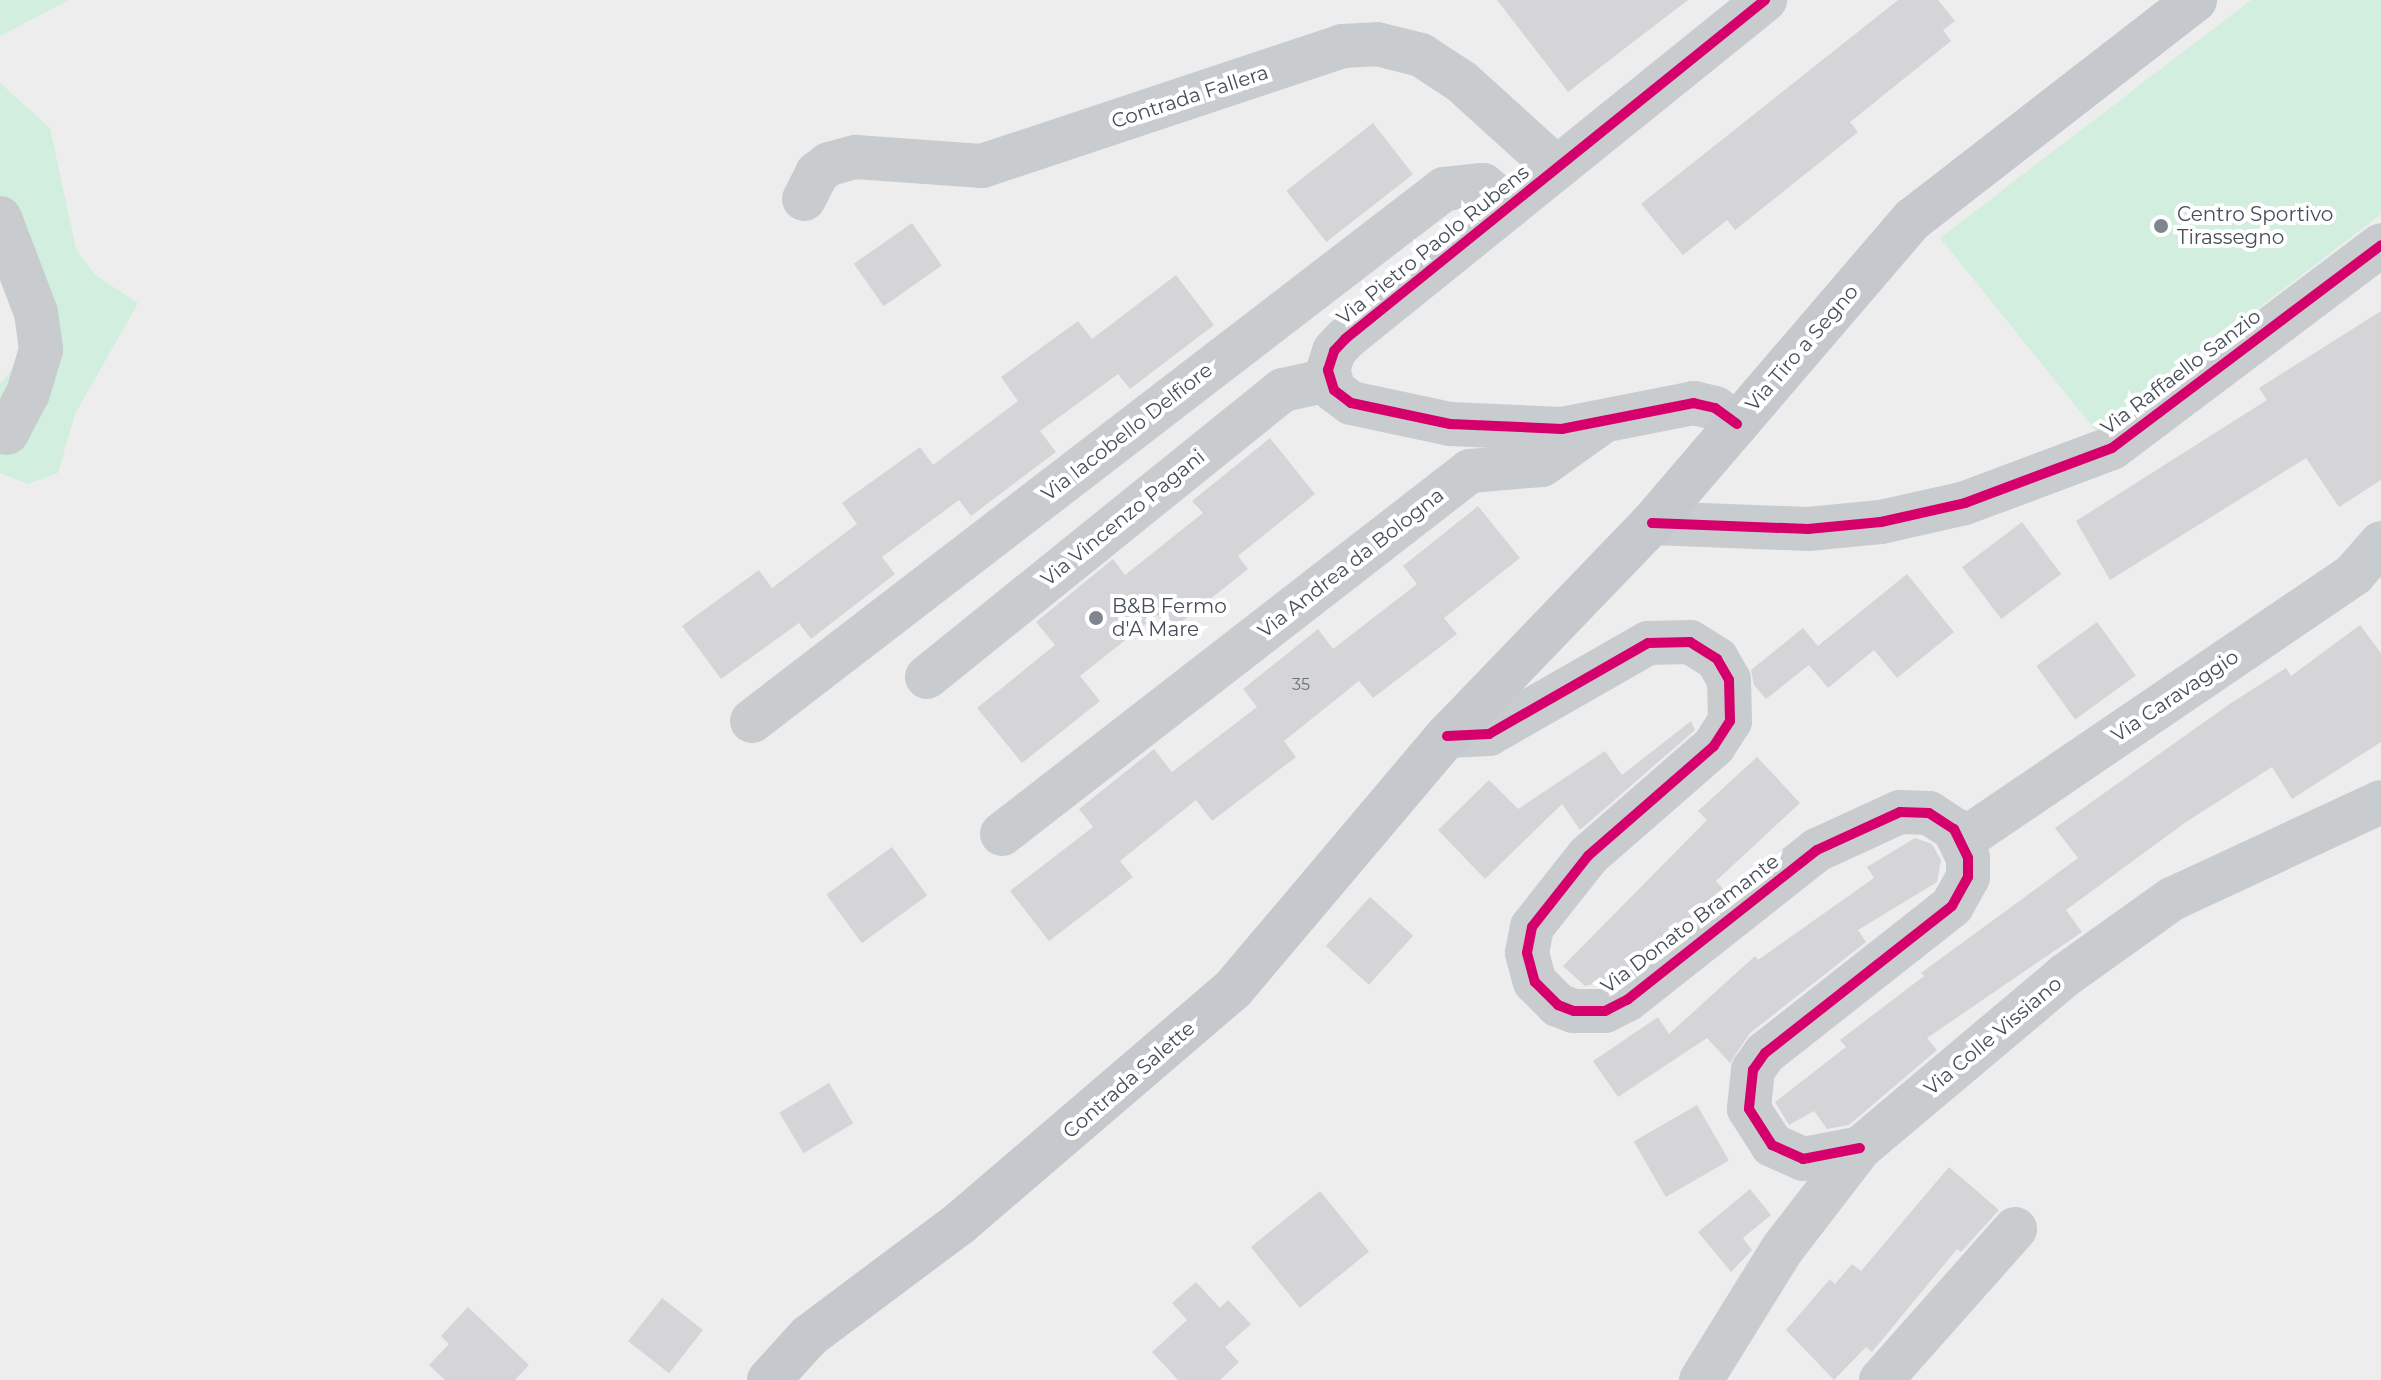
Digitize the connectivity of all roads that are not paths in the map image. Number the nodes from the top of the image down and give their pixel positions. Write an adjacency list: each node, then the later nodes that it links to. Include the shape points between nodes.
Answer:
1 (1765, 0): 3 (street, Via Pietro Paolo Rubens)
2 (2195, 0): 10 (main road, Via Tiro a Segno, via 1913,219)
3 (1557, 168): 4 (street, Contrada Fallera, via 1462,82 1421,55 1377,44 1342,46 982,166 856,157 829,164 817,173); 5 (street, Via Pietro Paolo Rubens)
4 (804, 199)
5 (1509, 207): 8 (street, Via Pietro Paolo Rubens, via 1340,344 1330,359); 15 (street, Via Iacobello Delfiore, via 1483,185 1444,189)
6 (0, 218): 11 (street, via 36,313 41,350 28,393)
7 (2381, 245): 12 (street, Via Raffaello Sanzio, via 2112,448 1965,503 1881,522 1808,529)
8 (1329, 380): 9 (street, via 1351,403 1435,421 1515,430); 14 (street, Via Vincenzo Pagani, via 1283,390)
9 (1602, 422): 10 (street, via 1694,403 1715,408); 18 (street, Via Andrea da Bologna, via 1542,465 1470,471)
10 (1737, 424): 12 (main road, Via Tiro a Segno)
11 (7, 433)
12 (1652, 523): 16 (main road, Via Tiro a Segno)
13 (2381, 543): 19 (street, Via Caravaggio, via 2354,574)
14 (927, 677)
15 (752, 721)
16 (1447, 736): 19 (street, Via Donato Bramante, via 1489,734 1648,643 1690,642 1717,659 1729,680 1730,721 1714,746 1588,856 1532,927 1527,953 1535,982 1558,1005 1574,1011 1617,1006 1817,850 1889,816 1929,813 1944,819); 22 (main road, Contrada Salette, via 1233,989 960,1223 809,1336)
17 (2381, 802): 20 (street, Via Colle Vissiano, via 2172,899 2064,976)
18 (1002, 834)
19 (1963, 840): 20 (street, via 1968,877 1952,906 1765,1053 1753,1070 1749,1109 1772,1145 1803,1159)
20 (1860, 1148): 23 (street, Via Colle Vissiano, via 1783,1248)
21 (2015, 1229): 24 (street)
22 (769, 1380)
23 (1701, 1380)
24 (1881, 1380)

